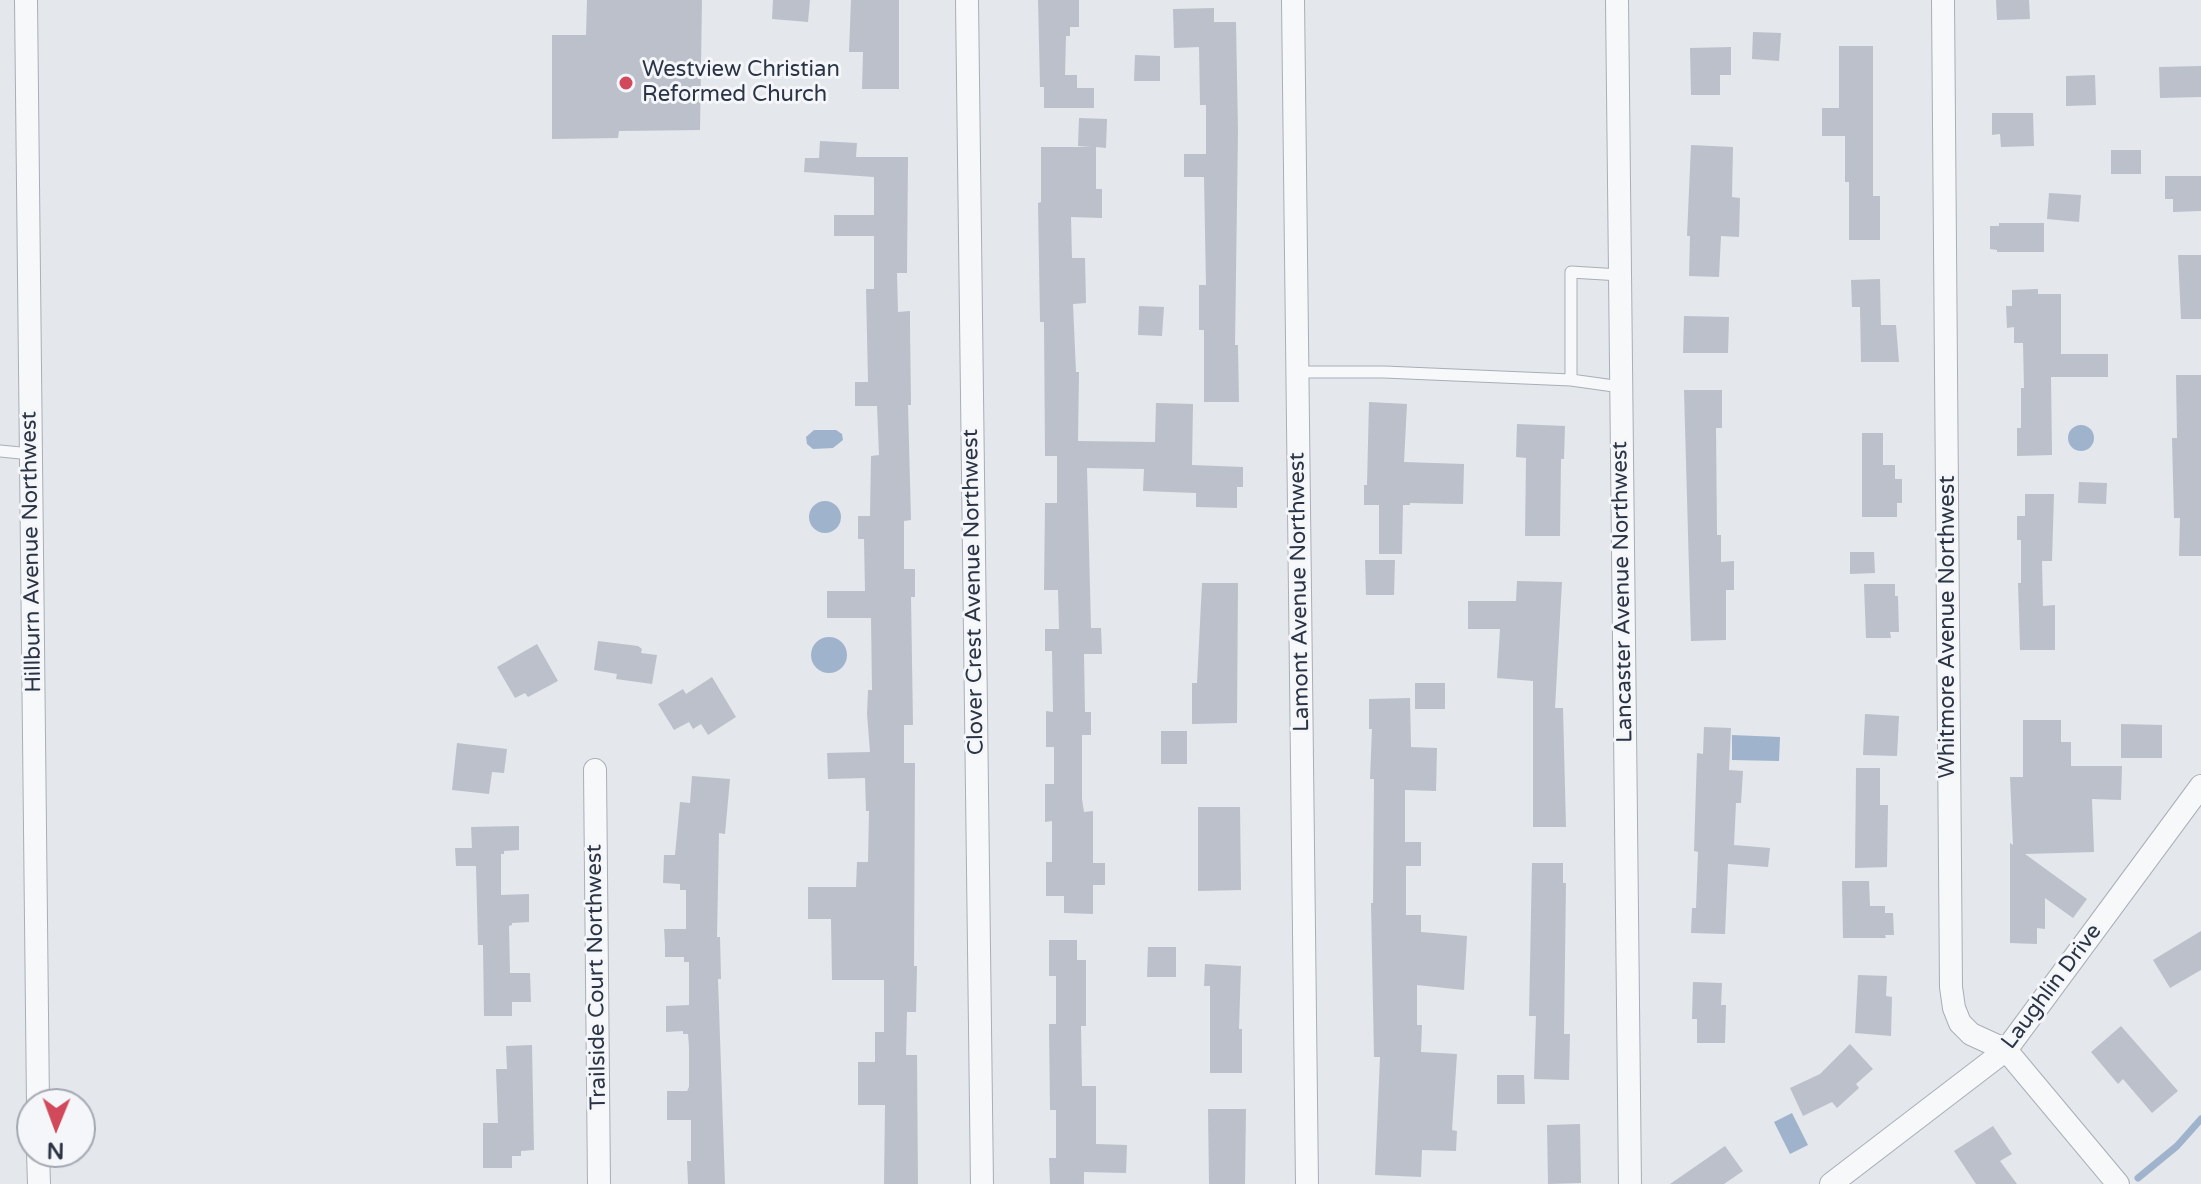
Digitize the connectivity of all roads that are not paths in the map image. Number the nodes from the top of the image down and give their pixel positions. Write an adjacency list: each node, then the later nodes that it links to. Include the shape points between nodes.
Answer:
1 (26, 0): 11 (street, Hillburn Avenue Northwest)
2 (967, 0): 17 (street, Clover Crest Avenue Northwest)
3 (1293, 0): 7 (street, Lamont Avenue Northwest)
4 (1617, 0): 6 (street, Lancaster Avenue Northwest)
5 (1943, 0): 14 (street, Whitmore Avenue Northwest, via 1951,987 1960,1023)
6 (1620, 275): 8 (lane, via 1571,272); 9 (street, Lancaster Avenue Northwest)
7 (1297, 372): 8 (lane); 18 (street, Lamont Avenue Northwest)
8 (1571, 380): 9 (lane)
9 (1621, 387): 19 (street, Lancaster Avenue Northwest)
10 (0, 451): 11 (lane)
11 (31, 454): 15 (street, Hillburn Avenue Northwest)
12 (595, 770): 16 (street, Trailside Court Northwest)
13 (2201, 786): 14 (street, Laughlin Drive)
14 (2006, 1050): 20 (street, Laughlin Drive); 21 (street, Whitmore Avenue Northwest)
15 (38, 1088)
16 (599, 1184)
17 (982, 1184)
18 (1307, 1184)
19 (1630, 1184)
20 (1831, 1184)
21 (2118, 1184)

